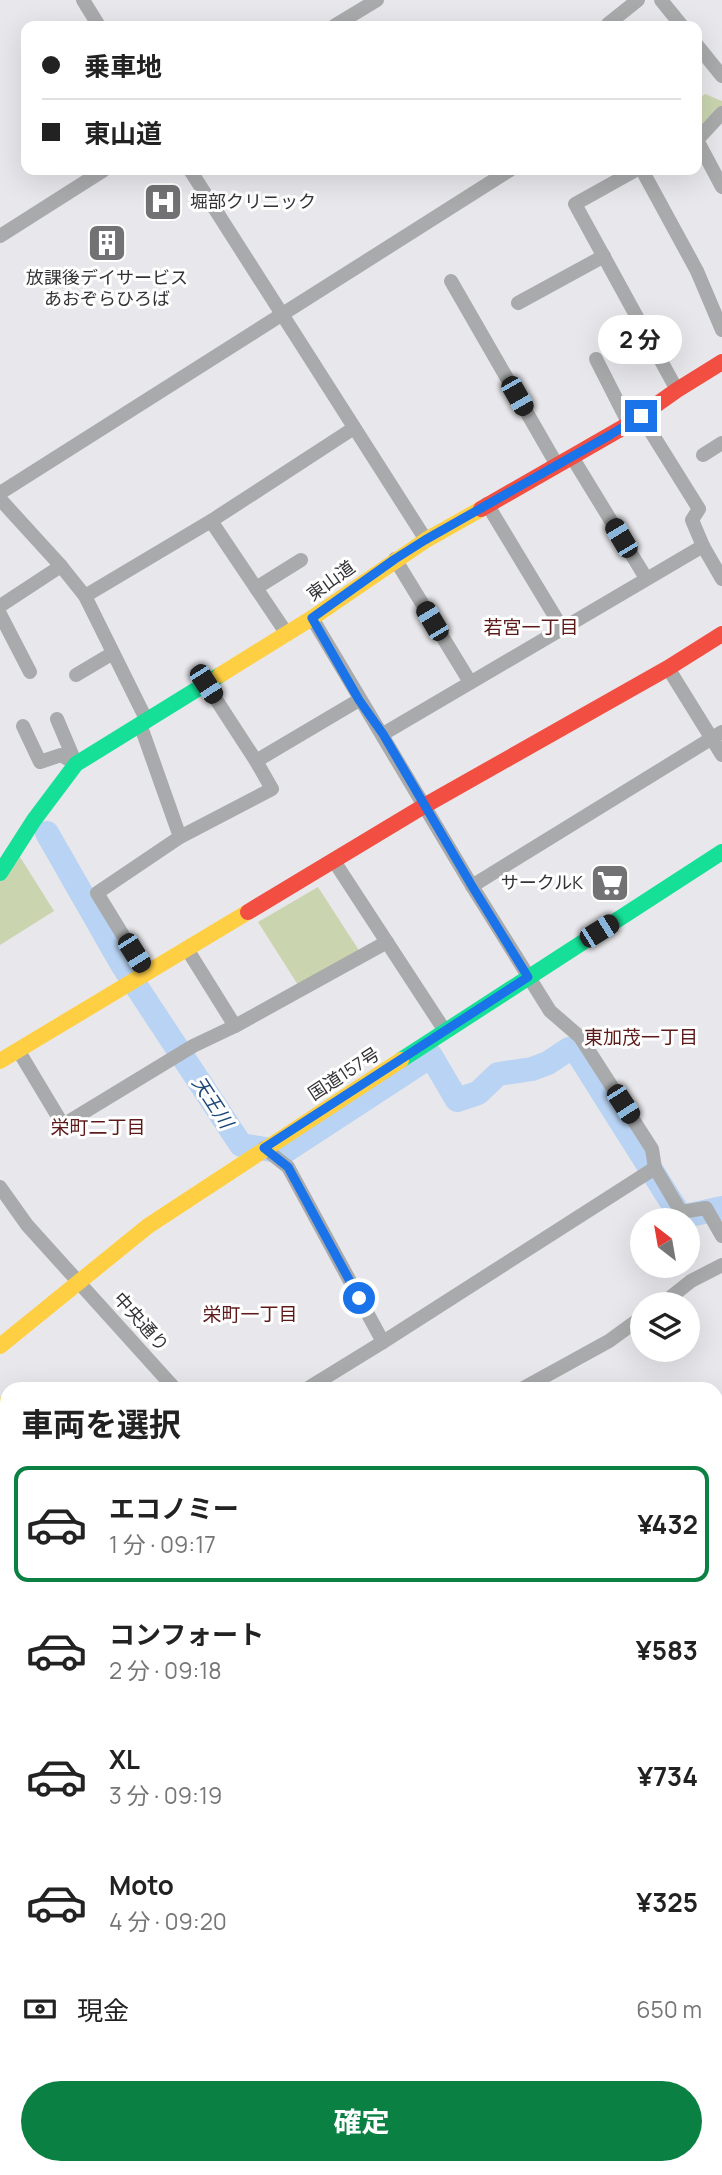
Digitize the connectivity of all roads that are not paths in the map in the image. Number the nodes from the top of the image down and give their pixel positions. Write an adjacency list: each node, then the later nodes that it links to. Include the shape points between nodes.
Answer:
1 (83, 0): 5 (street)
2 (377, 0): 6 (street)
3 (661, 0): 8 (street)
4 (635, 1): 7 (street)
5 (96, 21)
6 (342, 21)
7 (612, 21)
8 (678, 21)
9 (702, 51): 10 (street)
10 (722, 76)
11 (722, 113): 12 (street)
12 (702, 135)
13 (702, 149): 19 (street)
14 (96, 175): 20 (street)
15 (193, 175): 24 (street)
16 (502, 175): 24 (street)
17 (627, 175): 21 (street, via 575,204)
18 (645, 175): 25 (street, via 697,271)
19 (722, 187)
20 (0, 236)
21 (604, 256): 23 (street); 28 (street)
22 (451, 281): 34 (street)
23 (518, 303)
24 (282, 313): 30 (street); 35 (street)
25 (722, 330)
26 (596, 359): 29 (street)
27 (722, 362): 28 (main road, 東山道)
28 (677, 390): 29 (main road, 東山道)
29 (635, 420): 33 (main road, 東山道); 40 (street, via 699,509 692,520)
30 (354, 428): 38 (street); 39 (street)
31 (722, 443): 32 (street)
32 (703, 455)
33 (572, 457): 34 (main road, 東山道); 45 (street)
34 (557, 465): 37 (main road, 東山道)
35 (0, 493)
36 (0, 499): 43 (street)
37 (487, 504): 39 (main road, 東山道); 51 (street)
38 (211, 521): 46 (street); 47 (street)
39 (425, 540): 41 (main road, 東山道)
40 (703, 546): 44 (street); 45 (street)
41 (395, 559): 50 (main road, 東山道); 58 (street)
42 (301, 560): 46 (street)
43 (61, 566): 47 (street); 48 (street)
44 (720, 569)
45 (646, 578): 51 (street)
46 (256, 588): 52 (street)
47 (86, 596): 54 (street)
48 (0, 606)
49 (0, 614): 56 (street)
50 (312, 618): 52 (main road, 東山道); 60 (street)
51 (562, 628): 58 (street)
52 (287, 634): 59 (main road, 東山道)
53 (722, 634): 55 (main road)
54 (113, 653): 57 (street); 62 (street)
55 (668, 668): 65 (street); 69 (main road)
56 (30, 672)
57 (76, 675)
58 (470, 682): 64 (street)
59 (206, 684): 62 (main road, 東山道); 67 (street)
60 (359, 700): 64 (street); 67 (street)
61 (57, 719): 68 (street)
62 (144, 723): 68 (main road, 東山道); 70 (street)
63 (23, 726): 68 (street, via 40,762 61,755)
64 (383, 734): 69 (street)
65 (717, 735): 66 (street); 74 (street)
66 (722, 755)
67 (256, 761): 70 (street, via 272,789)
68 (76, 764): 73 (main road, 東山道)
69 (424, 806): 72 (main road); 74 (street)
70 (180, 837): 77 (street, via 97,894)
71 (722, 852): 78 (main road, 国道157号)
72 (334, 861): 75 (street); 76 (main road)
73 (0, 873)
74 (472, 886): 78 (street)
75 (387, 942): 79 (street); 80 (street)
76 (187, 949): 77 (main road); 79 (street)
77 (146, 973): 81 (main road)
78 (528, 977): 80 (main road, 国道157号); 84 (street, via 550,1011 580,1037 652,1149)
79 (235, 1026): 81 (street, via 193,1045 63,1125)
80 (445, 1031): 83 (main road, 国道157号)
81 (18, 1050): 82 (main road)
82 (0, 1061)
83 (264, 1148): 88 (main road, 国道157号, via 148,1226); 91 (street, via 288,1167)
84 (655, 1168): 86 (street, via 681,1212 706,1208); 91 (street)
85 (0, 1188): 88 (street, 中央通り)
86 (722, 1236)
87 (722, 1265): 89 (street)
88 (77, 1282): 92 (main road, 国道157号); 93 (street, 中央通り)
89 (678, 1292)
90 (630, 1326): 95 (street)
91 (383, 1342): 94 (street)
92 (0, 1346)
93 (169, 1382)
94 (318, 1382)
95 (535, 1382)

